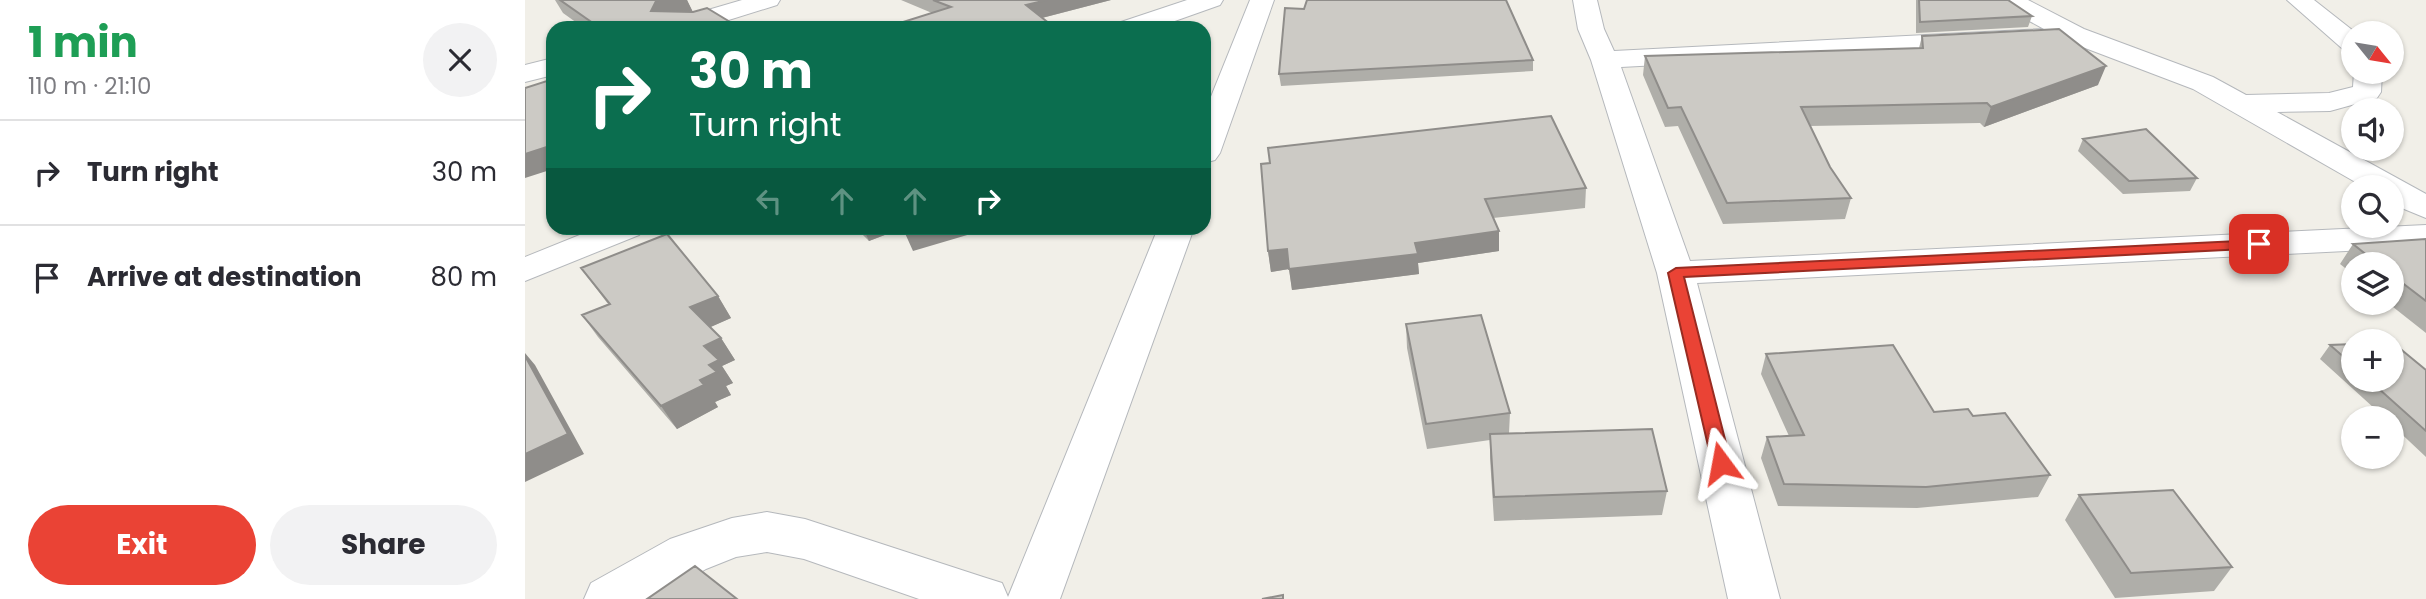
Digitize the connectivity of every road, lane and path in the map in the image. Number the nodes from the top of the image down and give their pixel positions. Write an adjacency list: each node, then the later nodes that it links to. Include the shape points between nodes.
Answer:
1 (768, 0): 7 (street)
2 (1211, 0): 8 (street)
3 (1262, 0): 16 (street)
4 (1585, 0): 11 (street)
5 (2009, 0): 10 (street)
6 (2299, 0): 9 (street)
7 (699, 21)
8 (1150, 21)
9 (2341, 34)
10 (2075, 35): 11 (street); 15 (street, via 2203,83)
11 (1605, 60): 24 (street)
12 (546, 68): 13 (street)
13 (525, 74)
14 (2367, 84): 15 (street, via 2367,92 2330,102)
15 (2241, 104): 17 (street)
16 (1211, 135)
17 (2367, 175)
18 (2404, 196): 19 (street)
19 (2426, 208)
20 (610, 235): 23 (street)
21 (1173, 235): 27 (street)
22 (2426, 236): 24 (street)
23 (525, 270)
24 (1676, 273): 28 (street)
25 (610, 599): 26 (street, via 688,554 732,538 767,532 805,539)
26 (983, 599)
27 (1034, 599)
28 (1754, 599)

